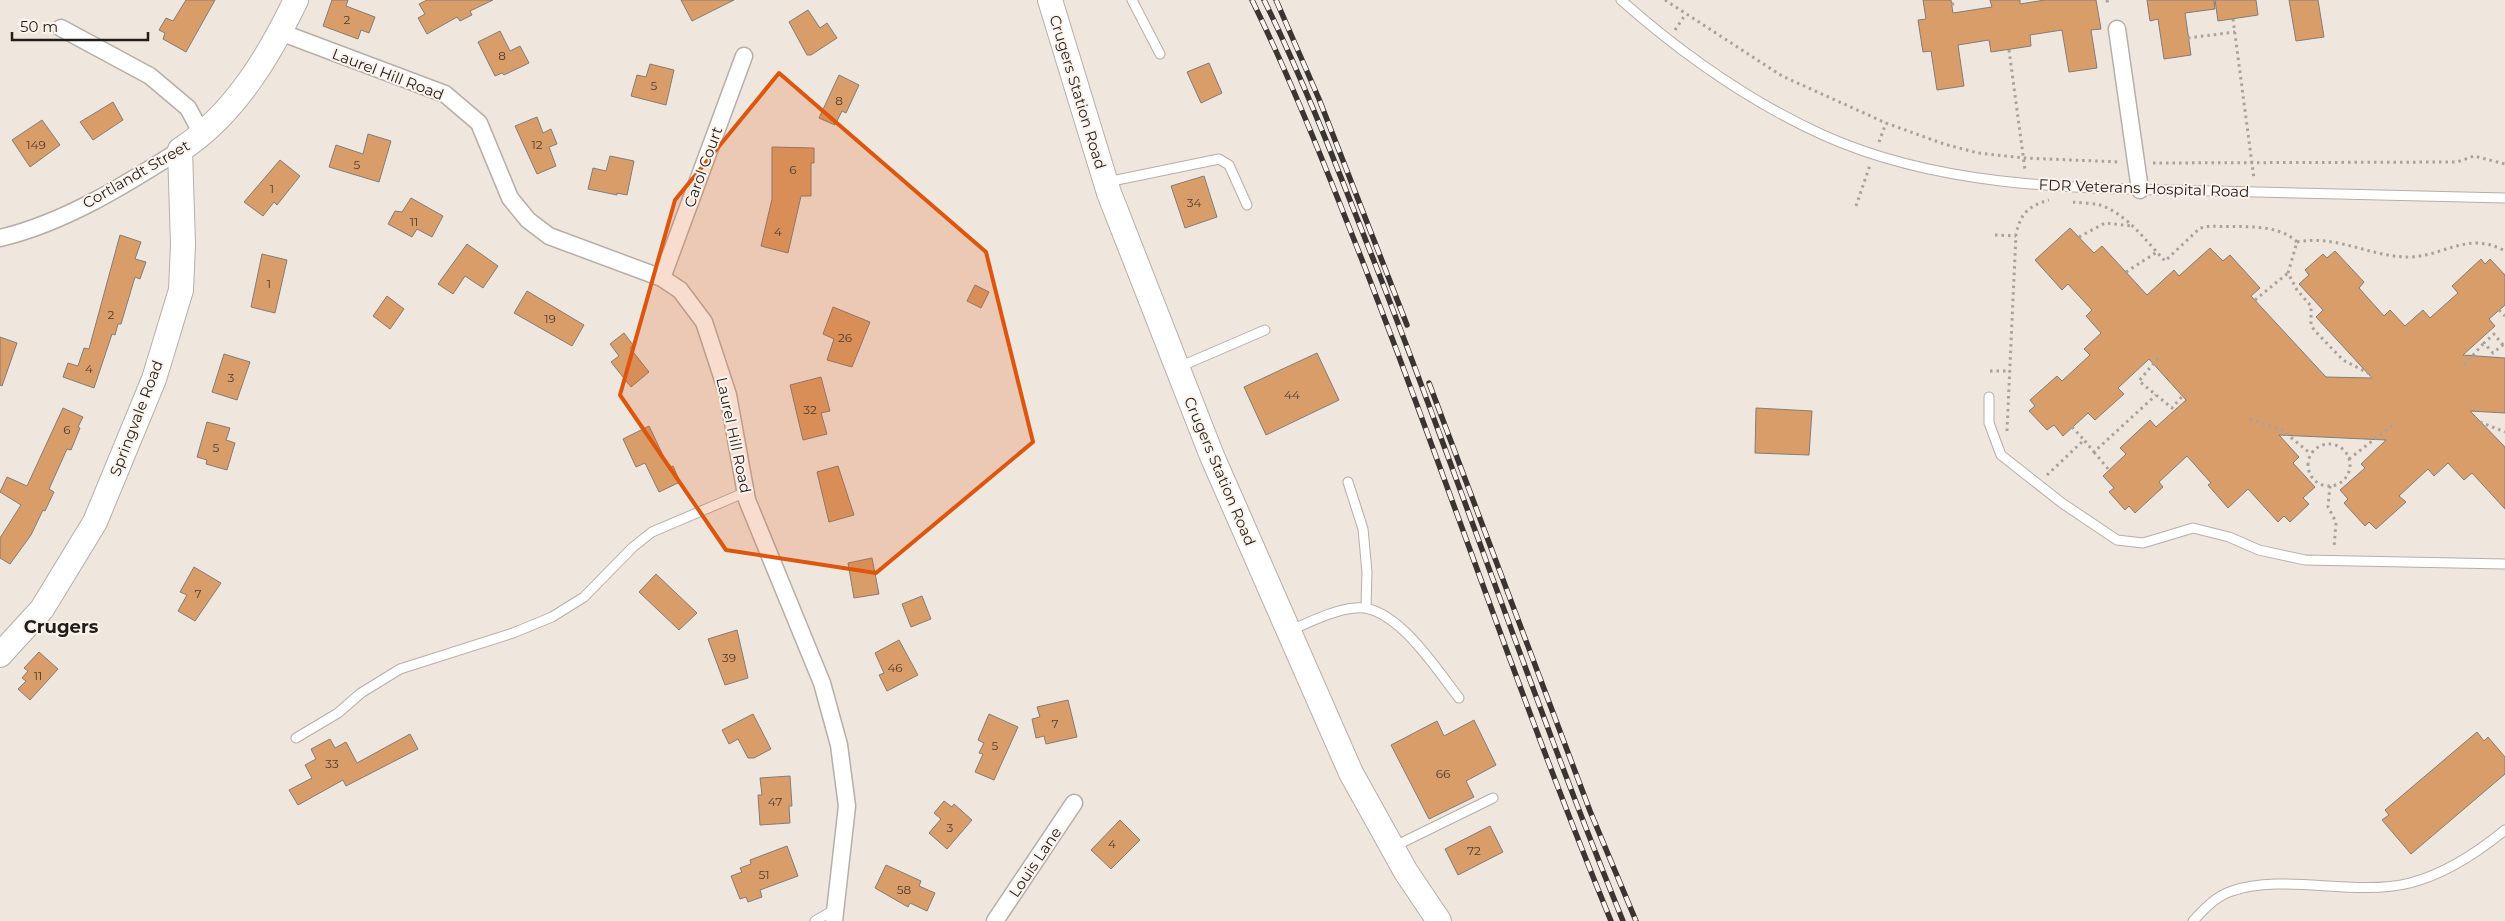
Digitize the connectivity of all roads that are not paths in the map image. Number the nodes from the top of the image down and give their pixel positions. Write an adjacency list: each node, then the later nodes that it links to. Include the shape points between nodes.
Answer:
1 (296, 0): 7 (street, Cortlandt Street)
2 (1052, 0): 12 (street, Crugers Station Road)
3 (1132, 0): 8 (lane)
4 (1621, 0): 13 (lane, FDR Veterans Hospital Road, via 1667,41 1714,74 1761,103 1824,135 1891,159 1942,172 2076,188)
5 (62, 28): 10 (street, via 150,76 188,108)
6 (2117, 30): 13 (street)
7 (280, 32): 10 (street, Cortlandt Street, via 242,90); 17 (street, Laurel Hill Road, via 445,94 479,123 510,198 528,220 549,236)
8 (1160, 54)
9 (744, 56): 17 (street, Carol Court)
10 (202, 134): 11 (street, Cortlandt Street)
11 (180, 150): 16 (street, Cortlandt Street, via 136,178 59,217); 26 (street, Springvale Road, via 183,245 180,290 154,379 95,522 42,609)
12 (1106, 182): 15 (lane, via 1219,159 1229,165); 19 (street, Crugers Station Road)
13 (2140, 190): 14 (lane, FDR Veterans Hospital Road)
14 (2505, 198)
15 (1247, 205)
16 (0, 238)
17 (662, 278): 22 (street, Laurel Hill Road, via 680,290 704,322 728,395)
18 (1265, 330): 19 (lane)
19 (1176, 368): 25 (street, Crugers Station Road)
20 (1989, 396): 23 (lane, via 1989,423 2001,455 2062,503 2117,540 2143,543 2192,528 2228,537 2259,550 2305,560)
21 (1348, 482): 24 (lane, via 1363,529)
22 (746, 492): 28 (lane, via 652,532 584,597 552,617 513,633 400,669); 33 (street, Laurel Hill Road, via 822,683 839,745 847,806)
23 (2505, 564)
24 (1366, 607): 25 (lane, via 1354,608); 27 (lane, via 1382,614 1411,638)
25 (1289, 631): 32 (street, Crugers Station Road, via 1351,773)
26 (0, 655)
27 (1459, 698)
28 (296, 738)
29 (1493, 798): 32 (lane)
30 (1074, 803): 35 (street, Louis Lane)
31 (2505, 830): 37 (lane, via 2450,868 2409,883 2362,888 2259,885 2231,891 2206,906)
32 (1392, 847): 36 (street, Crugers Station Road)
33 (834, 916): 34 (lane)
34 (815, 921)
35 (996, 921)
36 (1439, 921)
37 (2193, 921)

